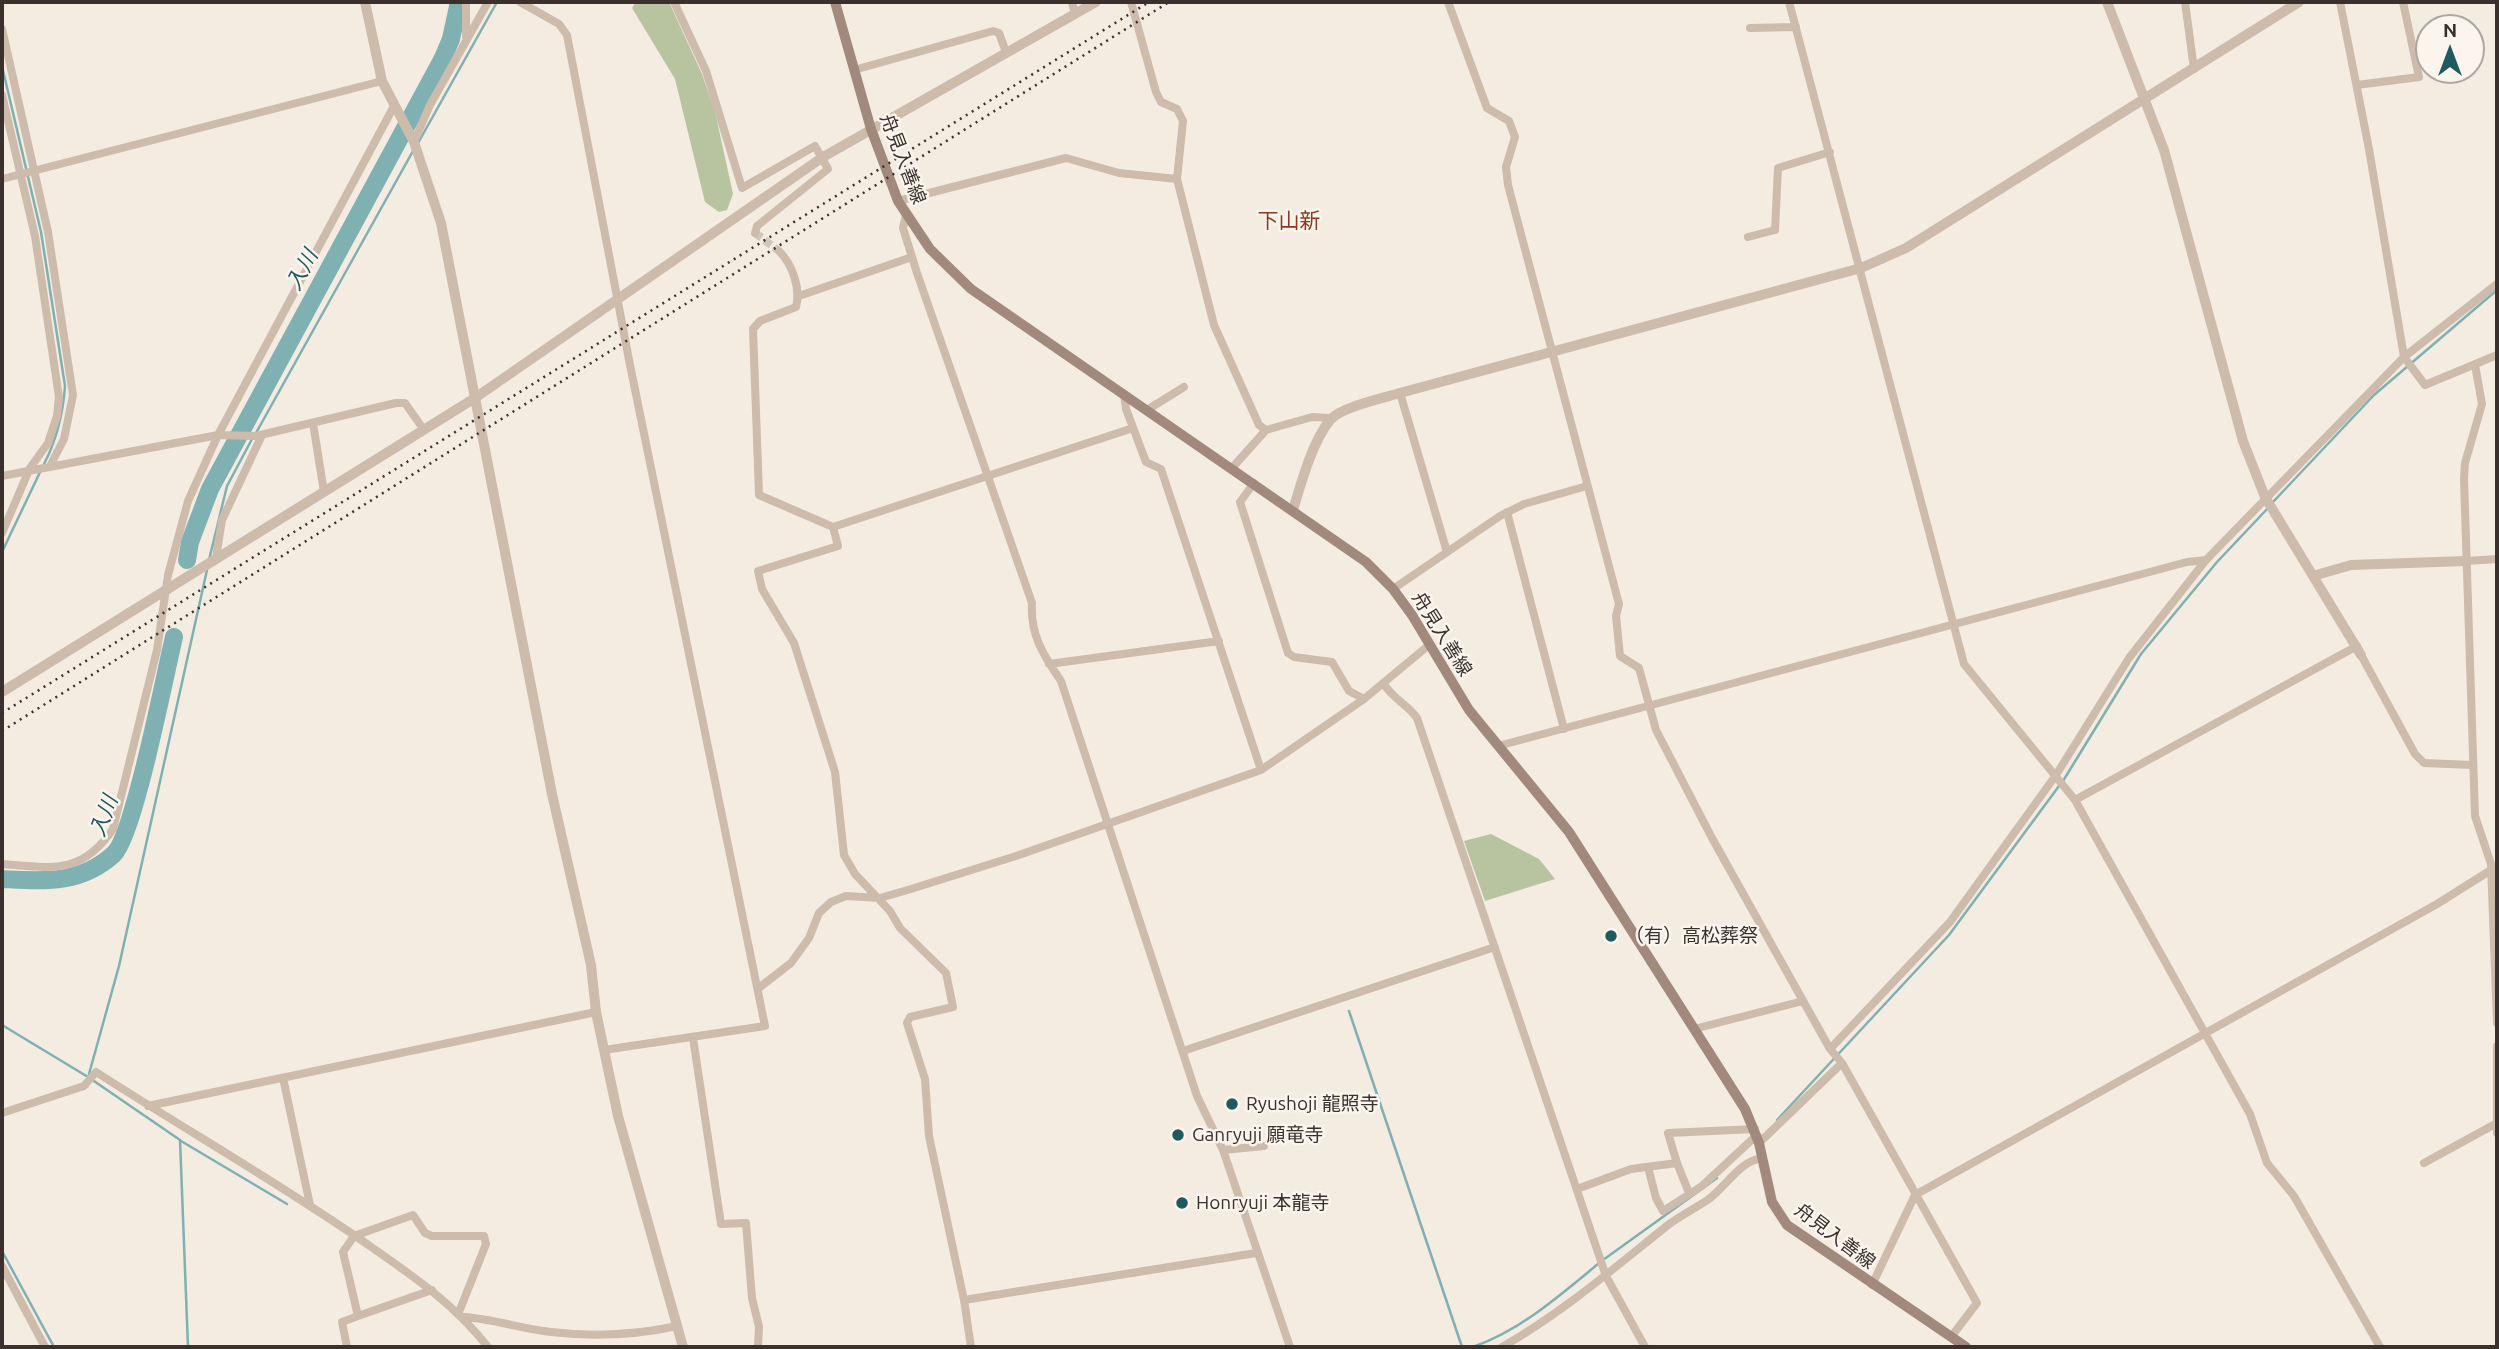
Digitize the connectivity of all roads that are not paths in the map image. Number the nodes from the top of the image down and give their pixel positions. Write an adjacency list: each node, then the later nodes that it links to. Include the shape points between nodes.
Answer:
1 (365, 2): 25 (street)
2 (466, 2): 21 (street)
3 (488, 2): 21 (street)
4 (520, 2): 47 (street, via 559,24 567,35)
5 (674, 2): 33 (street, via 706,71 742,188 815,146)
6 (835, 2): 24 (main road, 舟見入善線)
7 (1072, 2): 17 (street)
8 (1096, 2): 17 (street)
9 (1131, 2): 37 (street, via 1156,92 1161,102 1177,109 1183,121)
10 (1448, 2): 48 (street, via 1487,108 1509,121 1515,137 1506,167 1508,185)
11 (1789, 2): 18 (street)
12 (2107, 2): 28 (street)
13 (2185, 2): 23 (street)
14 (2299, 2): 23 (street)
15 (2340, 2): 26 (street)
16 (2403, 2): 26 (street, via 2419,77)
17 (1075, 14): 22 (street)
18 (1796, 27): 19 (street); 32 (street)
19 (1750, 28)
20 (2, 29): 34 (street)
21 (466, 39): 31 (street)
22 (1006, 52): 24 (street, via 999,33 993,31); 30 (street)
23 (2194, 69): 28 (street)
24 (855, 70): 30 (main road, 舟見入善線)
25 (382, 80): 29 (street); 34 (street)
26 (2357, 85): 50 (street)
27 (2, 95): 35 (street)
28 (2146, 100): 44 (street, via 1906,248); 72 (street, via 2243,441)
29 (396, 110): 31 (street); 62 (street)
30 (871, 128): 33 (street); 38 (main road, 舟見入善線)
31 (412, 139): 55 (street, via 441,223)
32 (1830, 152): 41 (street, via 1778,168 1775,230); 44 (street)
33 (824, 157): 40 (street, via 828,169 757,226); 47 (street)
34 (36, 170): 35 (street); 64 (street, via 73,395 64,439)
35 (20, 175): 36 (street); 65 (street, via 35,236 59,397 48,443)
36 (2, 179)
37 (1177, 179): 38 (street, via 1119,173 1066,158); 61 (street, via 1214,325 1259,425)
38 (898, 201): 39 (main road, 舟見入善線)
39 (905, 215): 43 (street, via 903,228); 54 (main road, 舟見入善線, via 930,249 971,289)
40 (755, 233)
41 (1748, 237)
42 (779, 251): 46 (street, via 788,260)
43 (912, 257): 46 (street); 68 (street)
44 (1861, 268): 48 (street); 85 (street)
45 (2497, 284): 50 (street)
46 (799, 296): 75 (street, via 796,307 760,321 753,329 759,495)
47 (619, 300): 55 (street); 105 (street)
48 (1552, 352): 53 (street); 70 (street)
49 (2497, 355): 51 (street)
50 (2404, 357): 51 (street, via 2425,385); 72 (street)
51 (2475, 365): 81 (street, via 2482,404 2465,463)
52 (1184, 387): 56 (street)
53 (1400, 393): 57 (street); 77 (street)
54 (1124, 394): 56 (main road, 舟見入善線); 59 (street)
55 (475, 398): 60 (street); 107 (street, via 550,783 592,965)
56 (1147, 410): 66 (main road, 舟見入善線)
57 (1331, 418): 61 (street, via 1312,417); 73 (street, via 1304,474)
58 (313, 423): 60 (street, via 405,403); 63 (street); 71 (street)
59 (1133, 428): 68 (street); 86 (street, via 1146,462 1161,469)
60 (424, 430): 71 (street)
61 (1266, 430): 66 (street)
62 (222, 435): 63 (street); 64 (street); 83 (street, via 188,501)
63 (259, 436): 78 (street, via 222,520)
64 (51, 464): 65 (street)
65 (30, 468): 67 (street); 76 (street)
66 (1232, 468): 69 (main road, 舟見入善線)
67 (2, 476)
68 (988, 476): 75 (street); 89 (street, via 1032,603 1034,636)
69 (1254, 483): 73 (main road, 舟見入善線); 92 (street, via 1240,502 1288,653 1332,662 1349,691)
70 (1587, 486): 74 (street); 93 (street, via 1619,604 1620,656 1639,668)
71 (324, 492): 78 (street)
72 (2264, 497): 80 (street); 82 (street)
73 (1293, 510): 84 (main road, 舟見入善線, via 1366,562)
74 (1507, 512): 77 (street); 94 (street)
75 (833, 527): 103 (street, via 838,546 758,571 762,589 794,643 835,772 844,855 855,874)
76 (2, 533)
77 (1447, 552): 84 (street)
78 (216, 558): 83 (street)
79 (2497, 559): 81 (street)
80 (2206, 560): 85 (street); 98 (street, via 2129,658)
81 (2466, 561): 82 (street, via 2351,565); 96 (street)
82 (2313, 576): 88 (street)
83 (167, 589): 91 (street); 101 (street, via 158,650 113,829 99,849 62,868)
84 (1393, 589): 87 (main road, 舟見入善線)
85 (1955, 624): 93 (street); 98 (street, via 1964,664 1973,678)
86 (1219, 641): 89 (street); 97 (street)
87 (1429, 645): 90 (street); 95 (main road, 舟見入善線, via 1469,710)
88 (2359, 650): 96 (street, via 2415,754 2424,763); 99 (street)
89 (1049, 664): 100 (street, via 1061,681)
90 (1384, 684): 92 (street); 104 (street, via 1392,698 1417,718)
91 (2, 692)
92 (1364, 699): 97 (street)
93 (1648, 708): 94 (street); 106 (street, via 1712,838)
94 (1564, 729): 95 (street)
95 (1498, 746): 109 (main road, 舟見入善線, via 1569,832)
96 (2472, 765): 102 (street, via 2475,816)
97 (1261, 771): 100 (street)
98 (2056, 775): 99 (street); 113 (street, via 1950,922)
99 (2075, 800): 110 (street)
100 (1109, 824): 103 (street); 115 (street)
101 (2, 864)
102 (2493, 866): 108 (street); 110 (street, via 2437,904)
103 (880, 898): 105 (street, via 846,896 831,902 791,962); 139 (street, via 900,928 946,973 951,996 953,1007 910,1017 908,1023 925,1079 929,1136)
104 (1495, 947): 115 (street); 129 (street)
105 (760, 987): 111 (street, via 765,1026)
106 (1803, 1001): 109 (street); 113 (street)
107 (596, 1012): 114 (street); 117 (street)
108 (2497, 1023)
109 (1694, 1029): 122 (main road, 舟見入善線)
110 (2204, 1033): 131 (street); 154 (street, via 2250,1114 2267,1163 2294,1196)
111 (693, 1038): 114 (street); 148 (street, via 720,1224 746,1223)
112 (2497, 1046): 120 (street)
113 (1830, 1049): 116 (street)
114 (604, 1050): 142 (street)
115 (1183, 1051): 124 (street, via 1197,1096)
116 (1842, 1063): 122 (street); 131 (street)
117 (283, 1079): 118 (street); 132 (street)
118 (148, 1106): 119 (street, via 96,1072 84,1086); 132 (street)
119 (2, 1113)
120 (2497, 1123): 121 (street); 127 (street)
121 (2497, 1133)
122 (1757, 1136): 125 (main road, 舟見入善線); 126 (street, via 1668,1133); 130 (street)
123 (1264, 1146): 124 (street)
124 (1223, 1150): 134 (street)
125 (1763, 1158): 136 (street, via 1747,1162 1730,1182 1670,1223); 137 (main road, 舟見入善線, via 1772,1202 1787,1225)
126 (1676, 1163): 128 (street); 130 (street)
127 (2424, 1163)
128 (1648, 1167): 129 (street); 130 (street, via 1663,1211)
129 (1577, 1189): 136 (street)
130 (1689, 1193)
131 (1914, 1195): 137 (street); 143 (street, via 1977,1303)
132 (310, 1205): 133 (street)
133 (354, 1236): 138 (street); 140 (street, via 413,1215 432,1236 484,1236 486,1244); 141 (street, via 342,1257)
134 (1256, 1253): 139 (street); 150 (street)
135 (2, 1266): 144 (street)
136 (1606, 1276): 151 (street); 152 (street)
137 (1871, 1285): 143 (main road, 舟見入善線)
138 (432, 1290): 140 (street); 141 (street)
139 (964, 1300): 149 (street)
140 (462, 1315): 142 (street, via 549,1332 592,1335); 146 (street)
141 (358, 1316): 145 (street, via 342,1322)
142 (677, 1326): 147 (street)
143 (1951, 1338): 153 (main road, 舟見入善線)
144 (45, 1347)
145 (347, 1347)
146 (488, 1347)
147 (683, 1347)
148 (758, 1347)
149 (971, 1347)
150 (1290, 1347)
151 (1502, 1347)
152 (1645, 1347)
153 (1966, 1347)
154 (2380, 1347)

